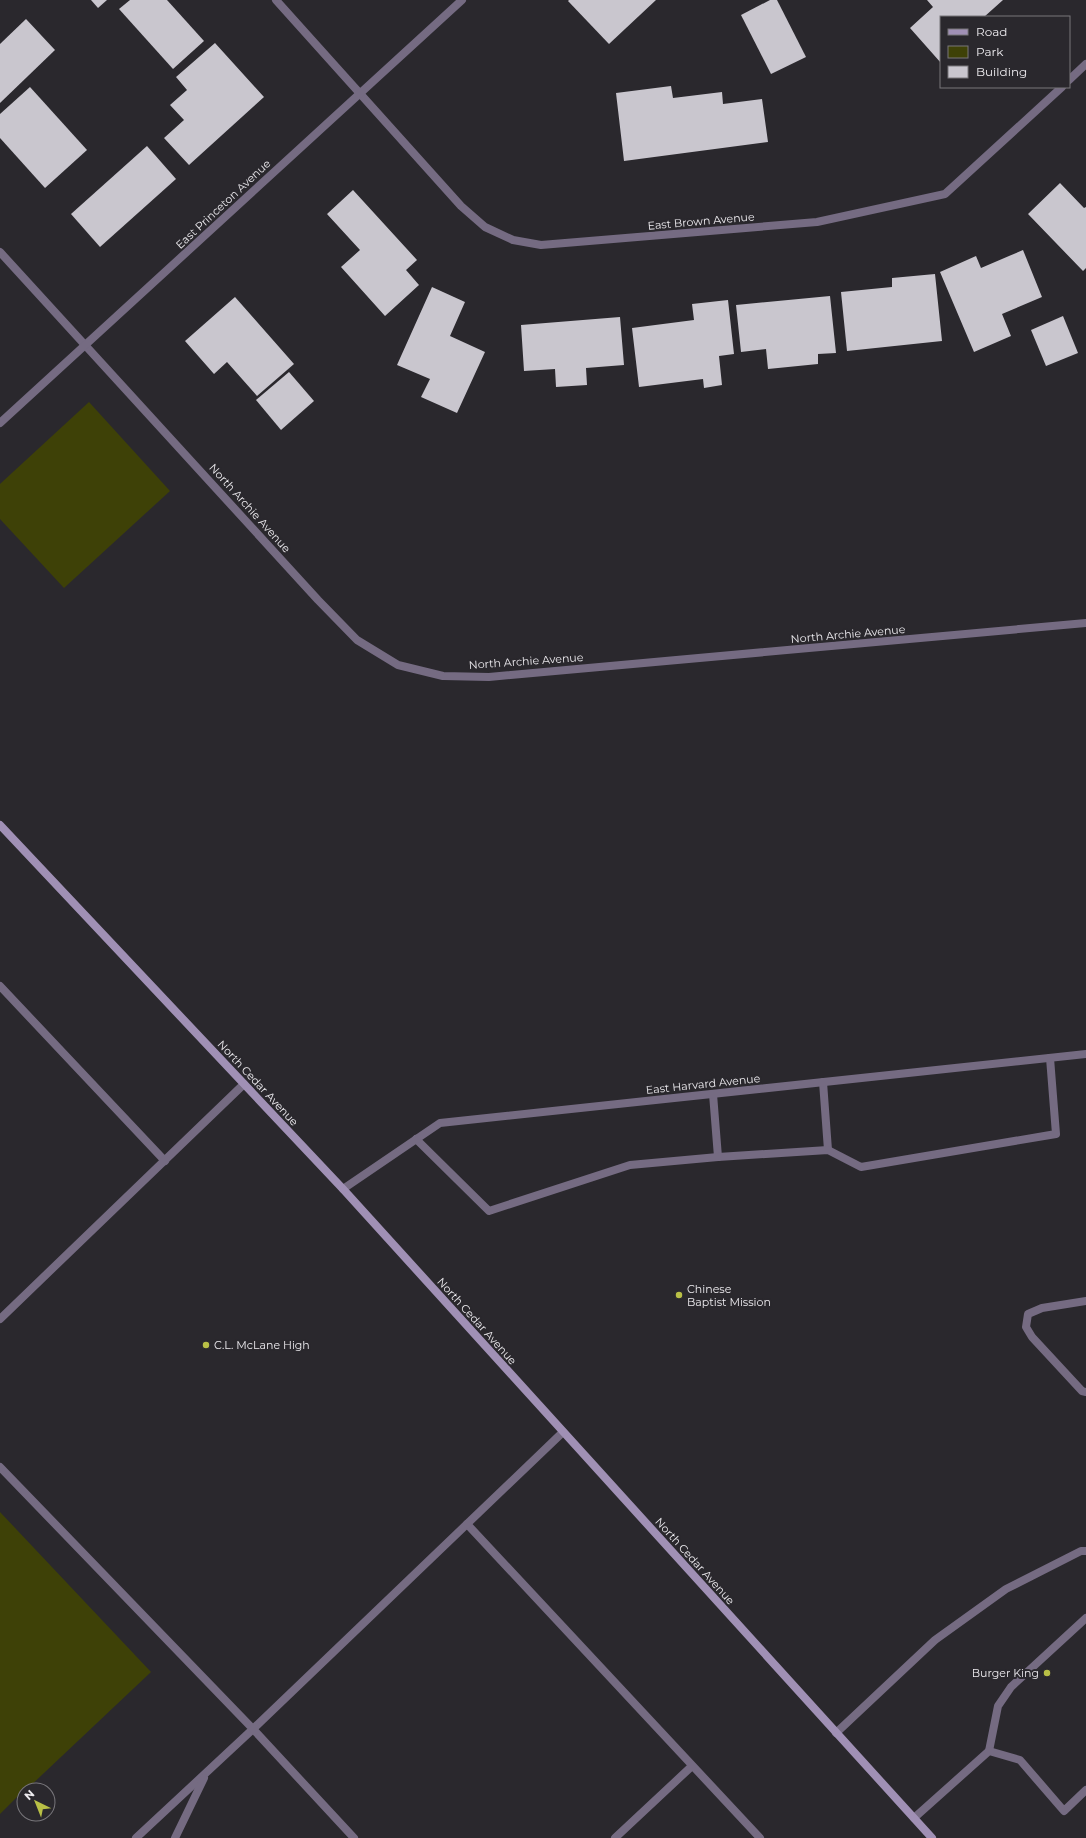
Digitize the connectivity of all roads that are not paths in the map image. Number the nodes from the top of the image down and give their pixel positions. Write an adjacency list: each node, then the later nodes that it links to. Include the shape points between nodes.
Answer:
1 (276, 0): 6 (street, East Brown Avenue)
2 (462, 0): 6 (street, East Princeton Avenue)
3 (1086, 64): 4 (street)
4 (1070, 79)
5 (1061, 88): 6 (street, East Brown Avenue, via 945,194 817,222 541,245 513,240 485,227 461,206)
6 (360, 92): 8 (street, East Princeton Avenue)
7 (0, 252): 8 (street, North Archie Avenue)
8 (87, 345): 9 (street, East Princeton Avenue); 10 (street, North Archie Avenue, via 357,640 398,665 443,676 489,676)
9 (0, 423)
10 (1086, 624)
11 (0, 825): 16 (main road, North Cedar Avenue)
12 (0, 986): 21 (street)
13 (1086, 1054): 14 (street, East Harvard Avenue)
14 (1050, 1058): 15 (street, East Harvard Avenue); 19 (street, via 1056,1134 861,1167)
15 (823, 1082): 17 (street, East Harvard Avenue); 19 (street)
16 (244, 1084): 21 (street); 22 (main road, North Cedar Avenue)
17 (713, 1094): 18 (street, East Harvard Avenue, via 440,1123); 20 (street)
18 (416, 1139): 20 (street, via 489,1212 630,1165); 22 (street, East Harvard Avenue)
19 (828, 1150): 20 (street)
20 (718, 1157)
21 (165, 1161): 24 (street)
22 (343, 1189): 26 (main road, North Cedar Avenue)
23 (1086, 1301): 25 (street, via 1042,1308 1028,1314 1026,1327 1032,1337 1082,1391)
24 (0, 1319)
25 (1086, 1392)
26 (563, 1432): 28 (street); 32 (main road, North Cedar Avenue)
27 (0, 1467): 31 (street)
28 (467, 1524): 31 (street); 34 (street)
29 (1086, 1551): 32 (street, via 1081,1551 1006,1588 935,1640)
30 (1086, 1618): 33 (street, via 1011,1687 998,1706)
31 (253, 1729): 35 (street); 40 (street)
32 (836, 1733): 37 (main road, North Cedar Avenue)
33 (989, 1751): 36 (street, via 1020,1760 1064,1811); 37 (street)
34 (692, 1766): 41 (street); 42 (street)
35 (207, 1772): 38 (street); 39 (street)
36 (1086, 1790)
37 (914, 1818): 43 (main road, North Cedar Avenue)
38 (136, 1838)
39 (175, 1838)
40 (354, 1838)
41 (615, 1838)
42 (760, 1838)
43 (932, 1838)

